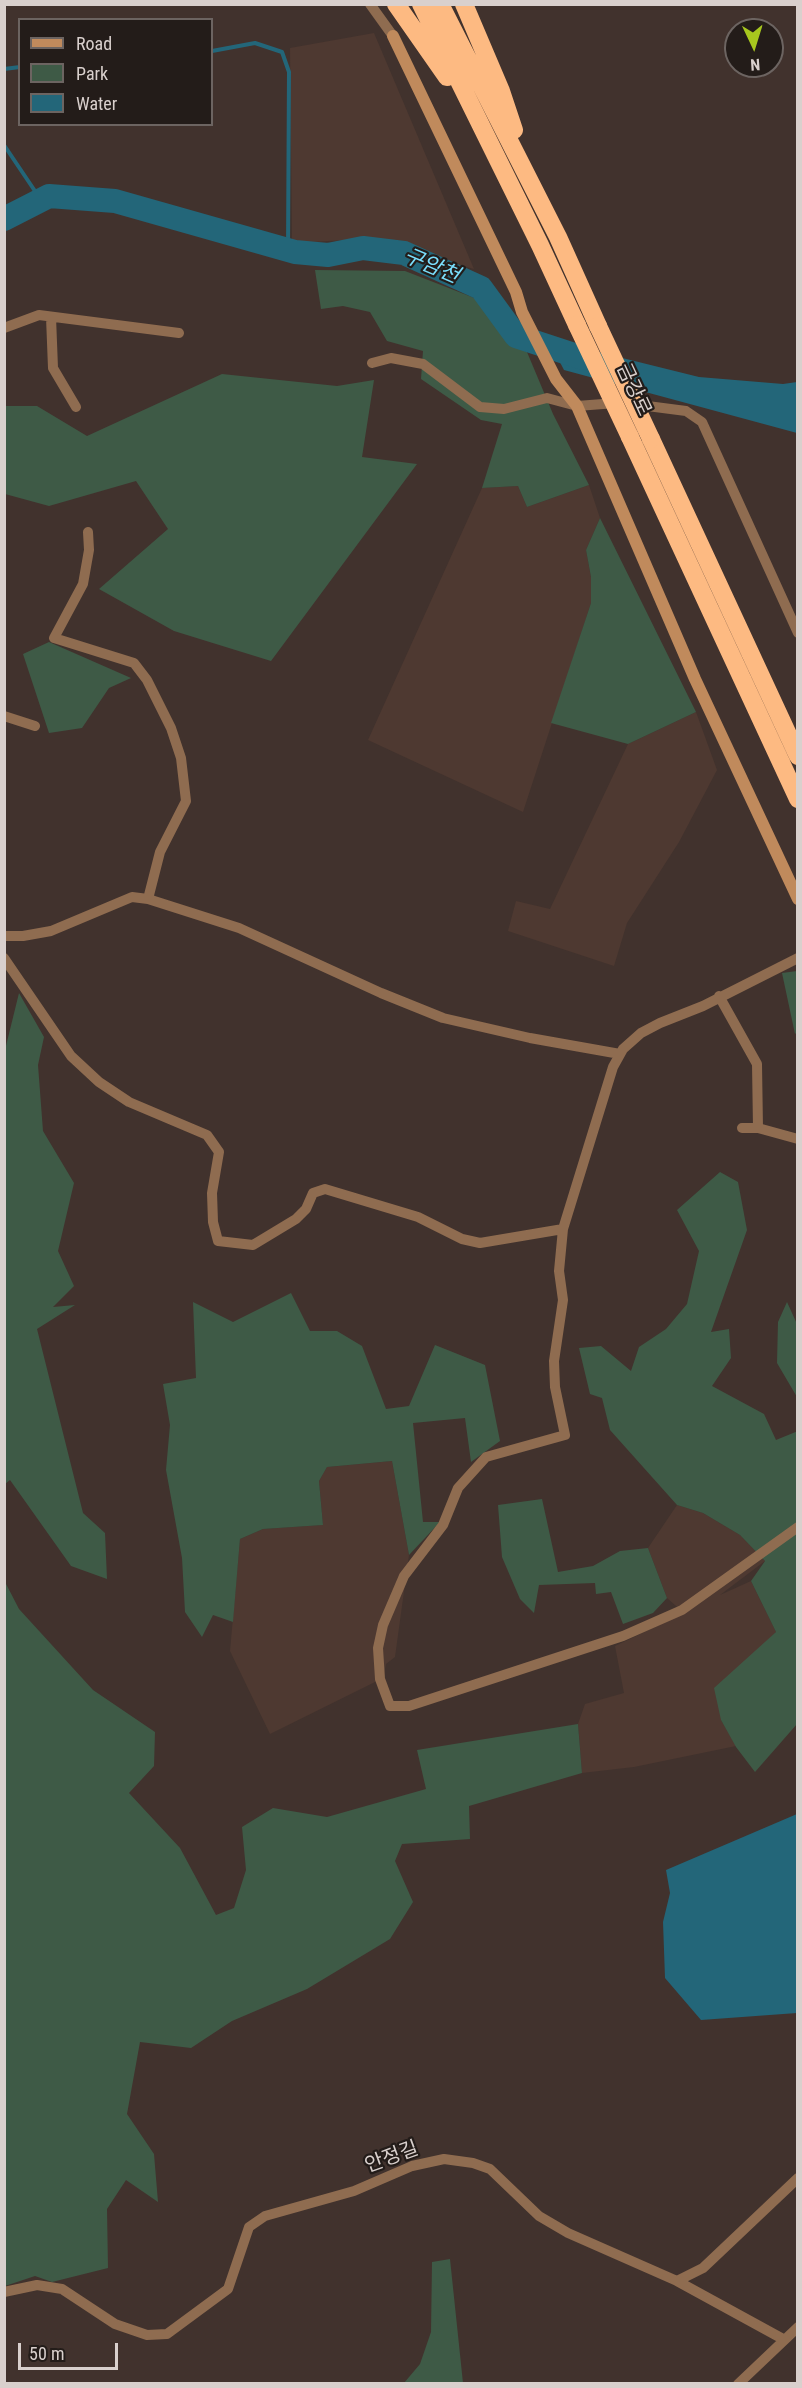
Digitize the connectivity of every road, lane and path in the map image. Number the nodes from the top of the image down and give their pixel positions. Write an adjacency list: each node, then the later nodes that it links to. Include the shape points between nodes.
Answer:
1 (370, 4): 6 (street)
2 (396, 4): 8 (highway, via 472,115)
3 (421, 4): 8 (highway, 금강로)
4 (440, 4): 7 (highway, 금강로)
5 (464, 4): 7 (highway)
6 (393, 36): 13 (street, via 516,292 522,312 556,379)
7 (558, 237): 19 (highway, 금강로, bridge)
8 (540, 245): 20 (highway, 금강로, bridge)
9 (51, 316): 10 (street, via 39,315); 11 (street); 14 (street, via 53,368)
10 (4, 328)
11 (179, 333)
12 (372, 363): 13 (street, via 392,358 423,364 480,407 504,409 547,398)
13 (577, 406): 16 (street, via 630,404 686,411 702,422); 22 (street, via 695,679)
14 (76, 407)
15 (88, 532): 21 (street, via 83,584 54,638 134,663 171,728 181,758 186,801 160,852)
16 (798, 633)
17 (4, 716): 18 (street)
18 (36, 726)
19 (798, 756)
20 (798, 799)
21 (148, 899): 23 (street, via 132,897 51,931); 27 (street, via 239,928 443,1018)
22 (798, 899)
23 (4, 936)
24 (4, 958): 31 (street, via 71,1056 99,1082 129,1102 207,1135 219,1152 212,1193 213,1222 219,1241 253,1245 296,1219 313,1193 325,1189 418,1217 480,1244)
25 (798, 958): 26 (street)
26 (719, 996): 27 (street, via 641,1033); 29 (street, via 757,1064)
27 (620, 1054): 31 (street)
28 (741, 1128): 29 (street)
29 (758, 1128): 30 (street)
30 (798, 1139)
31 (563, 1229): 32 (street, via 559,1271 563,1300 554,1361 565,1435 486,1457 458,1488 443,1525 404,1576 383,1625 378,1648 380,1679 390,1706 409,1706 623,1636 682,1610)
32 (798, 1527)
33 (798, 2178): 34 (street, via 703,2268)
34 (677, 2281): 35 (street, 안정길, via 568,2234 540,2216 490,2169 444,2159 412,2166 354,2191 266,2216 249,2227 228,2289 167,2334 147,2335 115,2324 62,2289 37,2285); 37 (street, 안정길)
35 (4, 2292)
36 (798, 2327): 37 (street)
37 (783, 2338): 38 (street)
38 (738, 2384)

